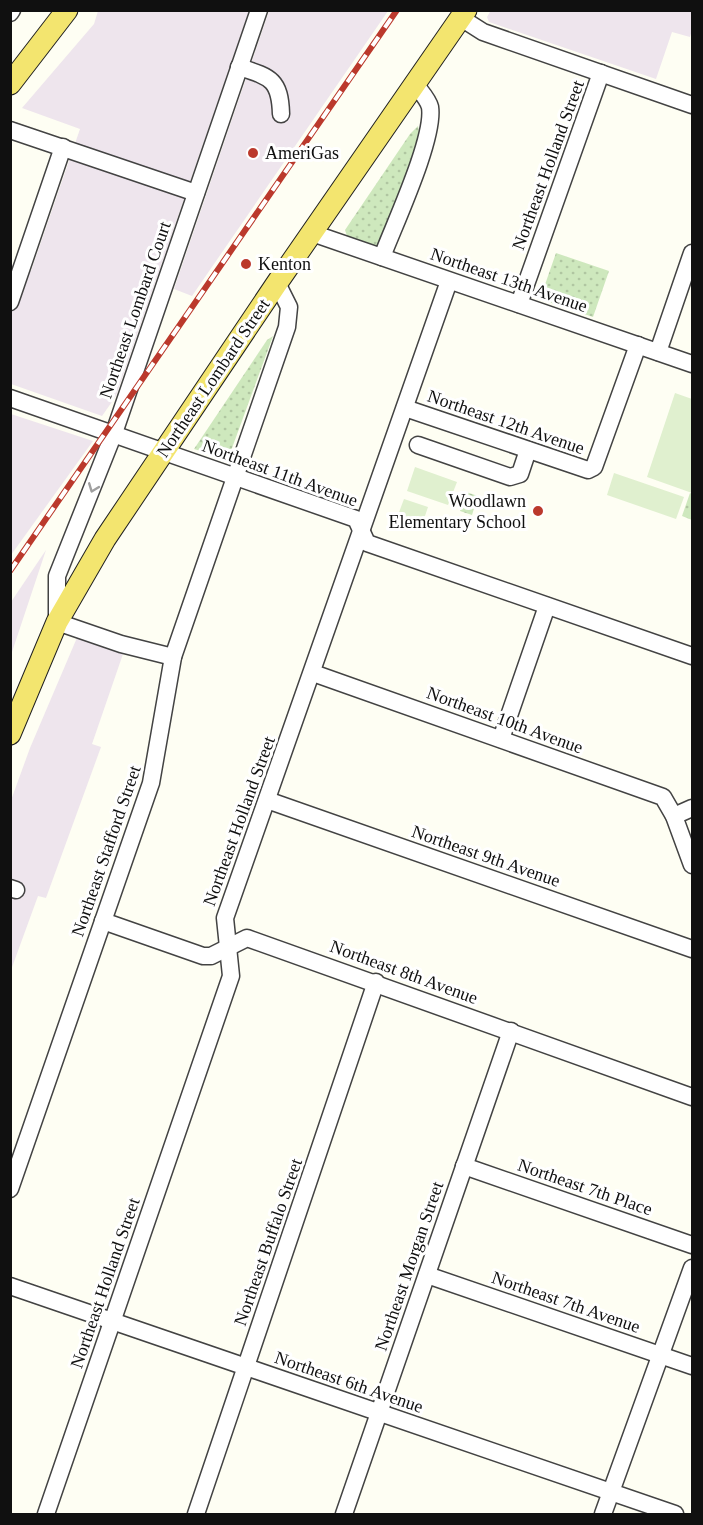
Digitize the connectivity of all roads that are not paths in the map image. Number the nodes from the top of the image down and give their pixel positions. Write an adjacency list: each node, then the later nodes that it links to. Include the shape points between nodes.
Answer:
1 (67, 10): 6 (main road)
2 (259, 10): 4 (street, Northeast Lombard Court)
3 (464, 14): 5 (street, via 483,32); 7 (main road, Northeast Lombard Street)
4 (240, 67): 9 (street, via 275,82); 12 (street, Northeast Lombard Court)
5 (601, 73): 8 (street); 19 (street, Northeast Holland Street)
6 (10, 84)
7 (415, 84): 13 (main road, Northeast Lombard Street); 15 (street, via 429,103 429,121)
8 (693, 105)
9 (281, 114)
10 (10, 129): 11 (street)
11 (63, 147): 12 (street); 18 (street)
12 (196, 193): 25 (street, Northeast Lombard Court)
13 (312, 233): 15 (street, Northeast 13th Avenue); 17 (main road, Northeast Lombard Street)
14 (693, 253): 21 (street)
15 (382, 257): 16 (street, Northeast 13th Avenue)
16 (449, 280): 19 (street, Northeast 13th Avenue); 24 (street, Northeast Holland Street)
17 (277, 283): 28 (main road, Northeast Lombard Street); 29 (street, Northeast Stafford Street, via 289,307 287,327)
18 (10, 302)
19 (519, 304): 20 (street, Northeast 13th Avenue)
20 (638, 345): 21 (street, Northeast 13th Avenue); 27 (street, Northeast 12th Avenue, via 594,467 580,468)
21 (658, 352): 22 (street, Northeast 13th Avenue)
22 (693, 364)
23 (10, 398): 25 (street, Northeast 11th Avenue)
24 (405, 408): 27 (street, Northeast 12th Avenue); 30 (street, Northeast Holland Street)
25 (114, 433): 28 (street, Northeast 11th Avenue); 32 (street, Northeast Lombard Court, one-way to 32, via 57,576)
26 (418, 445): 27 (street, via 510,477 520,474)
27 (528, 450)
28 (163, 452): 29 (street, Northeast 11th Avenue); 32 (main road, Northeast Lombard Street)
29 (234, 476): 30 (street, Northeast 11th Avenue, via 356,519); 34 (street, Northeast Stafford Street)
30 (362, 532): 31 (street, Northeast 11th Avenue, via 367,543); 35 (street, Northeast Holland Street)
31 (547, 606): 33 (street, Northeast 11th Avenue); 37 (street)
32 (57, 622): 34 (street); 36 (main road, Northeast Lombard Street)
33 (693, 656)
34 (173, 657): 42 (street, Northeast Stafford Street, via 156,766)
35 (313, 673): 37 (street, Northeast 10th Avenue); 38 (street, Northeast Holland Street)
36 (10, 734)
37 (501, 739): 40 (street, Northeast 10th Avenue, via 663,797)
38 (267, 800): 43 (street, Northeast Holland Street, via 225,918); 44 (street, Northeast 9th Avenue)
39 (693, 808): 40 (street)
40 (674, 816): 41 (street, Northeast 10th Avenue)
41 (693, 865)
42 (103, 921): 43 (street, Northeast 8th Avenue, via 203,956); 49 (street, Northeast Stafford Street)
43 (227, 947): 45 (street, Northeast 8th Avenue, via 247,938); 54 (street, Northeast Holland Street, via 231,976)
44 (693, 949)
45 (376, 982): 46 (street, Northeast 8th Avenue); 57 (street, Northeast Buffalo Street)
46 (511, 1031): 47 (street, Northeast 8th Avenue); 48 (street, Northeast Morgan Street)
47 (693, 1097)
48 (464, 1166): 50 (street, Northeast 7th Place); 52 (street, Northeast Morgan Street)
49 (10, 1189)
50 (693, 1245)
51 (693, 1268): 55 (street)
52 (427, 1275): 55 (street, Northeast 7th Avenue); 58 (street, Northeast Morgan Street)
53 (10, 1286): 54 (street, Northeast 6th Avenue)
54 (113, 1321): 57 (street, Northeast 6th Avenue); 60 (street, Northeast Holland Street)
55 (661, 1355): 56 (street, Northeast 7th Avenue); 59 (street)
56 (693, 1366)
57 (246, 1367): 58 (street, Northeast 6th Avenue); 61 (street, Northeast Buffalo Street)
58 (379, 1412): 59 (street, Northeast 6th Avenue); 62 (street, Northeast Morgan Street)
59 (611, 1492): 63 (street); 64 (street, Northeast 6th Avenue)
60 (46, 1515)
61 (196, 1515)
62 (344, 1515)
63 (603, 1515)
64 (675, 1515)

